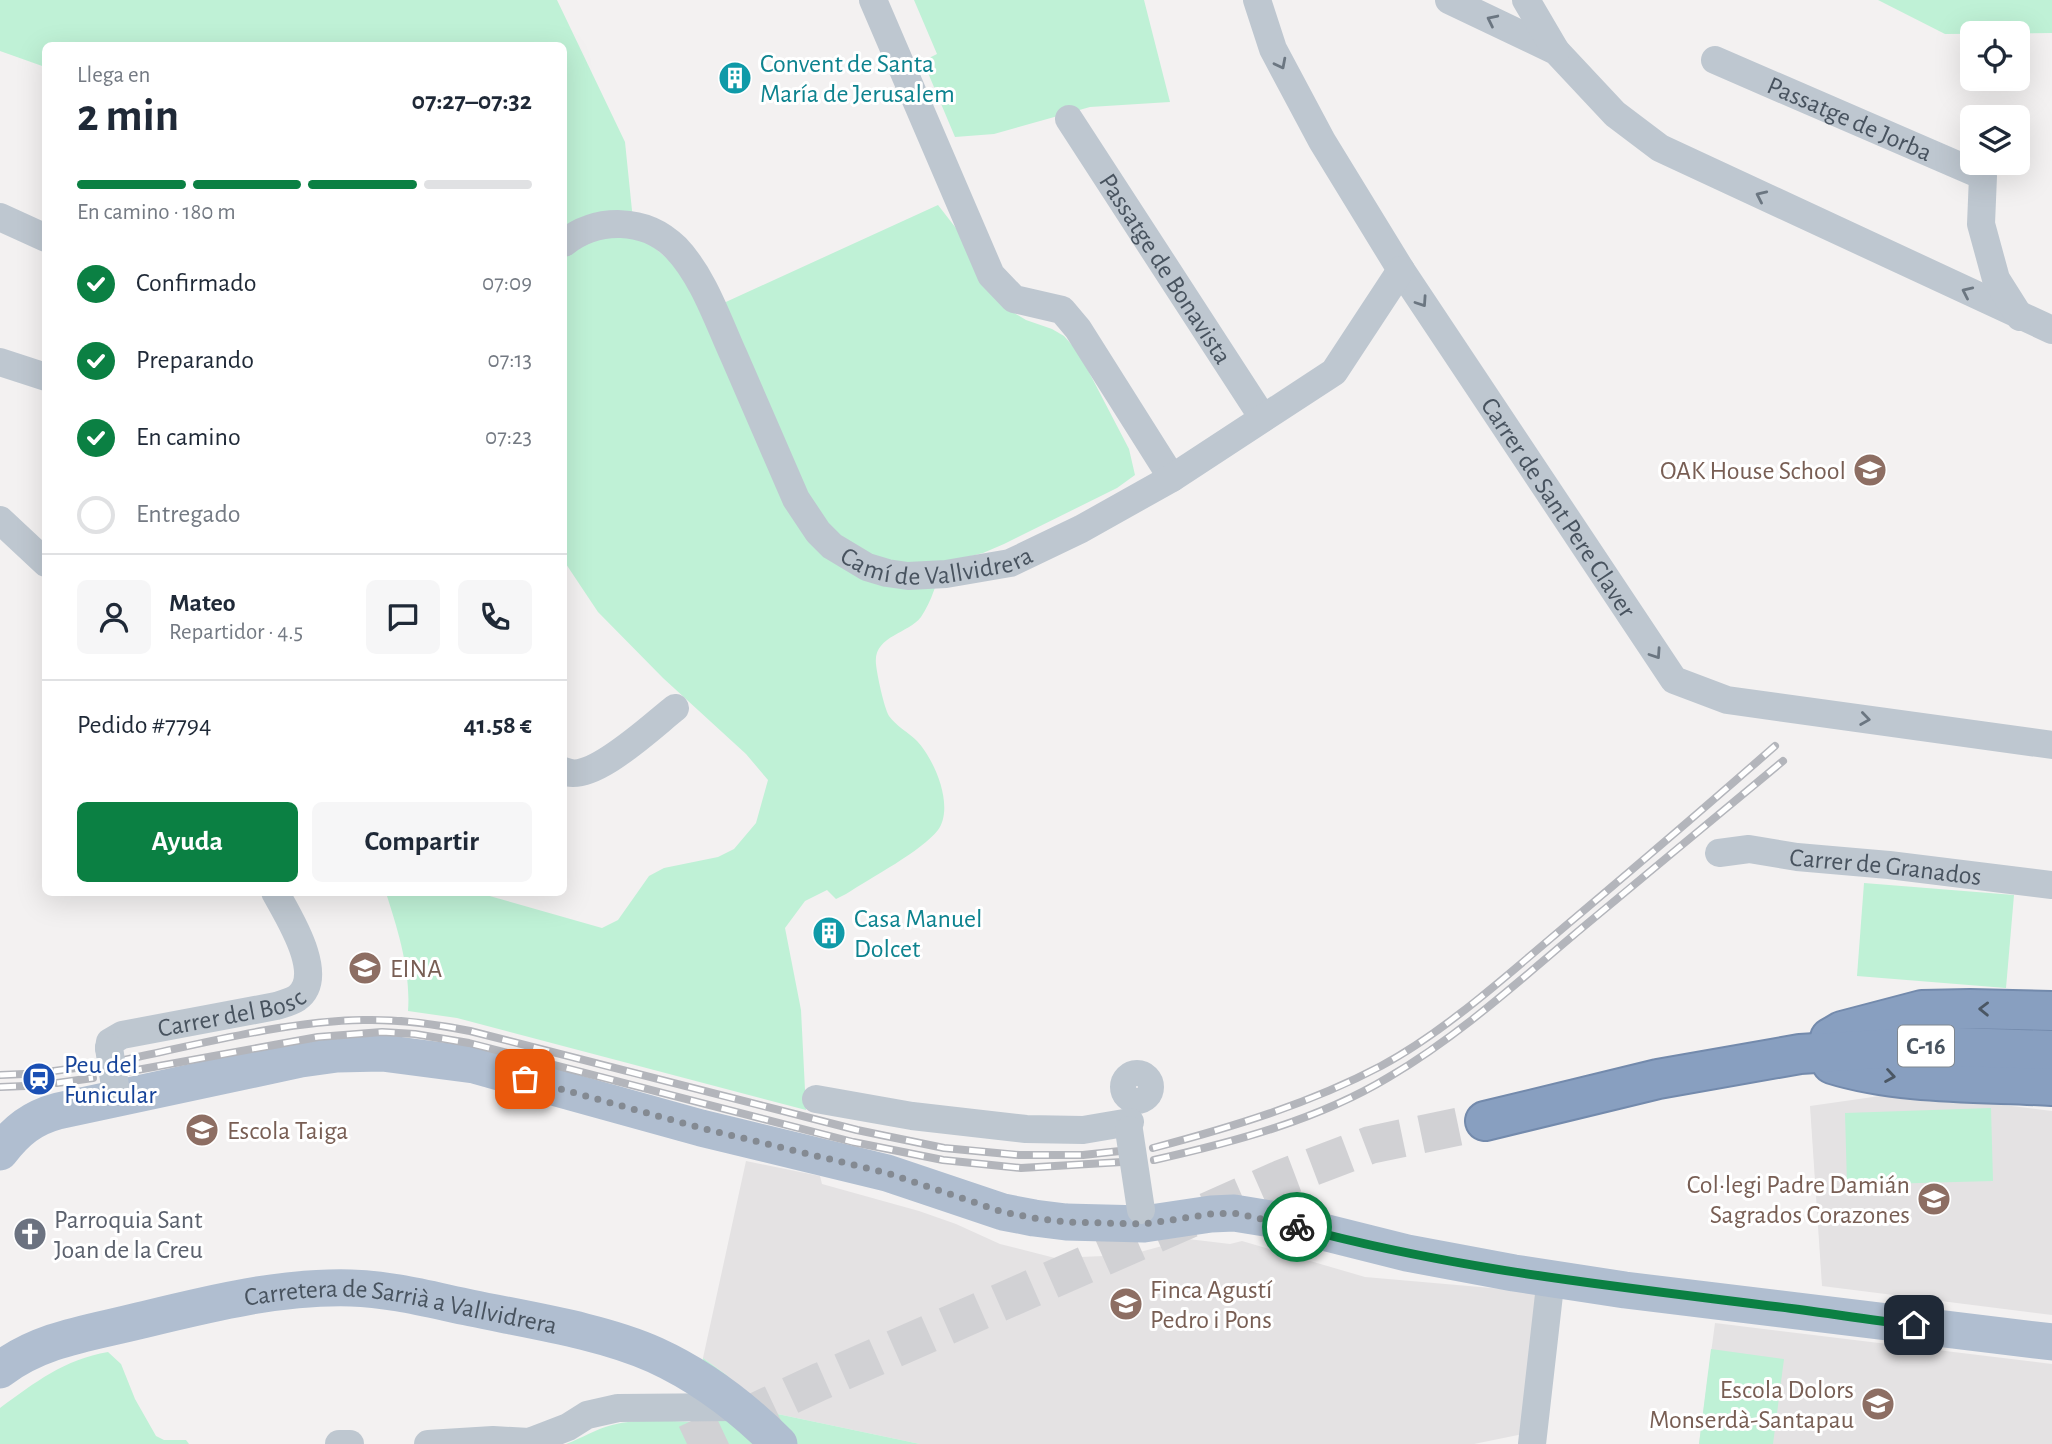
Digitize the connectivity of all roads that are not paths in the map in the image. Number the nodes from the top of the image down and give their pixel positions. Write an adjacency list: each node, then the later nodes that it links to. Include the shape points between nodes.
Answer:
1 (873, 0): 17 (street, via 991,275 1014,299 1062,310)
2 (1257, 0): 11 (street, Carrer de Sant Pere Claver, one-way to 11, via 1273,49 1297,96)
3 (1449, 0): 5 (street, one-way to 3)
4 (1526, 0): 5 (street)
5 (1556, 51): 12 (street, one-way to 5, via 1660,148 1615,114)
6 (1715, 60): 12 (street, Passatge de Jorba, via 1983,177 1981,225 1996,279)
7 (1069, 119): 16 (street, Passatge de Bonavista)
8 (0, 217): 9 (street)
9 (42, 236)
10 (567, 241): 17 (street, Camí de Vallvidrera, via 589,228 621,223 651,231 676,248 696,276 721,327 806,516 832,546 867,567 908,576 1010,563)
11 (1401, 270): 16 (street, Camí de Vallvidrera, via 1334,372); 21 (street, Carrer de Sant Pere Claver, one-way to 21, via 1674,680 1727,700)
12 (2020, 317): 13 (street)
13 (2052, 330)
14 (0, 362): 15 (street)
15 (42, 376)
16 (1263, 418): 17 (street, Camí de Vallvidrera)
17 (1172, 478)
18 (0, 520): 19 (street)
19 (42, 559)
20 (675, 708): 22 (street, via 598,767)
21 (2052, 745)
22 (567, 773)
23 (1719, 853): 24 (street, Carrer de Granados, via 1749,849)
24 (2052, 885)
25 (277, 896): 31 (street, Carrer del Bosc, bridge, via 306,956 307,982 299,996 276,1006 122,1035 110,1042 109,1048)
26 (2052, 1011): 28 (highway, one-way to 28, via 1922,1010 1842,1031)
27 (2052, 1050): 28 (highway, C-16, via 1927,1046)
28 (1800, 1054): 29 (highway, one-way to 29, via 1852,1070); 34 (highway, C-16, via 1658,1080)
29 (1974, 1081): 30 (highway); 32 (highway)
30 (2052, 1086)
31 (117, 1093): 35 (main road, via 36,1118 18,1130); 36 (main road, via 337,1054 428,1057 474,1065 701,1128 887,1173 1003,1212 1066,1222)
32 (2052, 1096)
33 (816, 1099): 36 (street, bridge, via 1026,1129 1083,1130 1131,1118)
34 (1485, 1121)
35 (0, 1152)
36 (1143, 1217): 37 (main road, via 1234,1213 1407,1253)
37 (1551, 1277): 38 (main road); 45 (street)
38 (2052, 1342)
39 (0, 1370): 40 (main road, Carretera de Sarrià a Vallvidrera, via 23,1354 73,1336 284,1290 353,1288 589,1333 653,1354)
40 (738, 1407): 43 (street, via 618,1408 587,1415 529,1442); 44 (main road, Carretera de Sarrià a Vallvidrera)
41 (339, 1444): 42 (street)
42 (350, 1444)
43 (428, 1444)
44 (779, 1444)
45 (1532, 1444)

